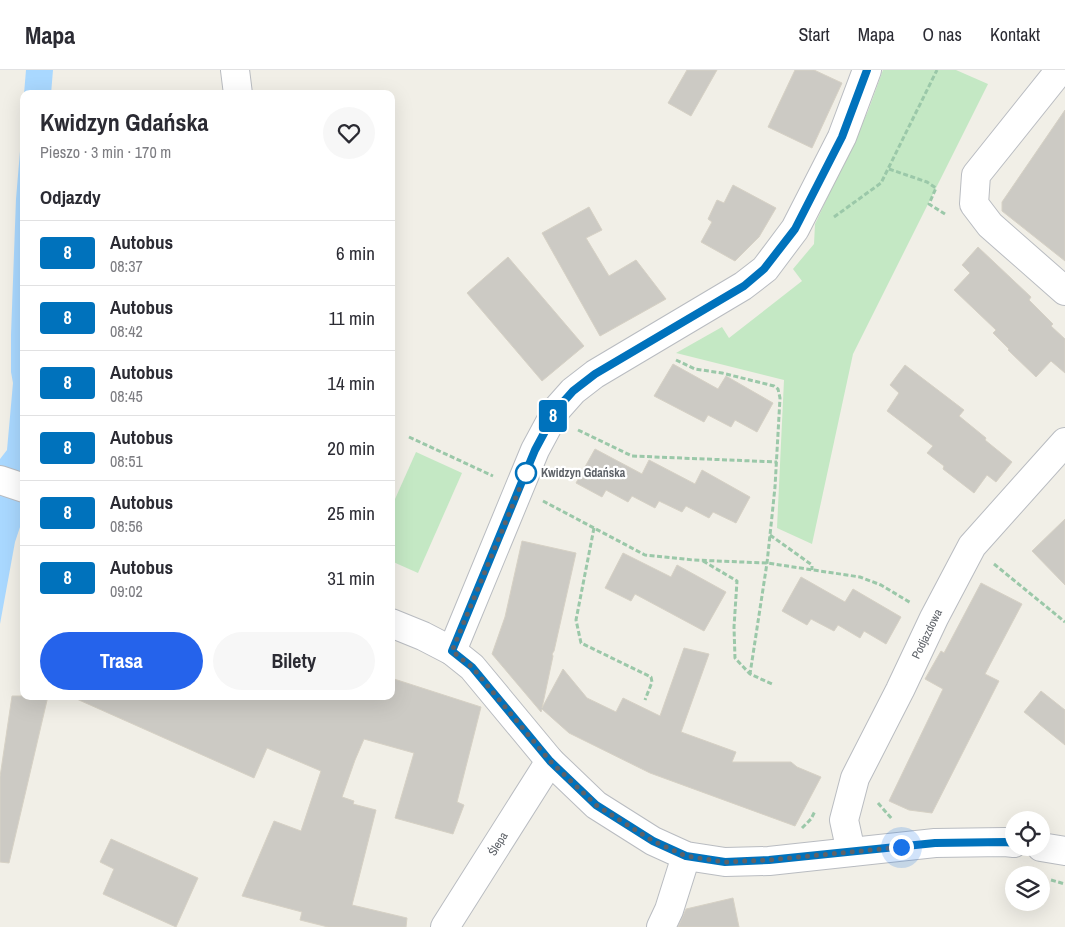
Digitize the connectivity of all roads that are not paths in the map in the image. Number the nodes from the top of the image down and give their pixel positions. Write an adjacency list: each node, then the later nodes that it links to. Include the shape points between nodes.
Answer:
1 (235, 70): 4 (street)
2 (867, 70): 10 (street, via 842,137 795,229 764,269 744,286 595,374 557,409 535,450)
3 (1060, 70): 5 (street, via 976,175 974,204 990,225)
4 (238, 90)
5 (1065, 291)
6 (1065, 442): 15 (street, Podjazdowa, via 972,546 934,618 854,778 844,820)
7 (0, 480): 8 (street)
8 (20, 487)
9 (395, 625): 10 (street)
10 (452, 651): 11 (street, via 472,667)
11 (550, 761): 16 (street, via 596,805 653,841); 17 (street, Ślepa)
12 (1005, 842): 15 (street, via 935,843)
13 (1050, 848): 14 (street)
14 (1065, 851)
15 (851, 852): 16 (street, via 725,862)
16 (686, 856): 18 (street)
17 (445, 927)
18 (661, 927)

